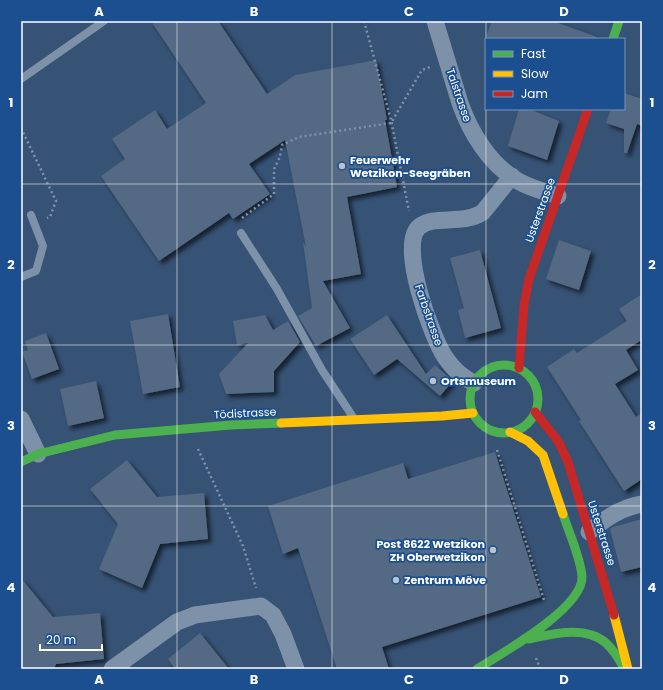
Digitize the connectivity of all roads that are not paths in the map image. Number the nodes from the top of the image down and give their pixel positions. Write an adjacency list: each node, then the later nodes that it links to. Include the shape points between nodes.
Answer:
1 (104, 21): 5 (lane)
2 (435, 21): 7 (street, Talstrasse, via 464,116 486,151)
3 (619, 21): 4 (main road)
4 (613, 38)
5 (21, 79)
6 (588, 110): 8 (main road, Usterstrasse)
7 (512, 176): 8 (street, Talstrasse); 13 (street, Farbstrasse, via 477,216 465,220 426,223 420,226 414,235 412,252 417,284 434,336 446,358 461,376)
8 (558, 196): 12 (main road, Usterstrasse, via 529,279 524,305)
9 (31, 215): 11 (lane, via 43,246 36,271)
10 (241, 233): 17 (lane)
11 (21, 277)
12 (519, 368): 13 (main road, via 498,365 480,375); 14 (main road, via 534,382 538,402)
13 (474, 383): 15 (main road, via 471,393)
14 (535, 412): 18 (main road, via 530,421); 22 (main road, Usterstrasse, via 563,451)
15 (473, 413): 17 (main road, Tödistrasse); 18 (main road, via 493,431)
16 (21, 419): 19 (street)
17 (354, 419): 19 (main road, Tödistrasse, via 232,425 115,435)
18 (510, 432): 23 (main road, via 530,441 543,455 581,574 579,588 559,614)
19 (38, 454): 20 (main road, Tödistrasse)
20 (21, 462)
21 (642, 504): 22 (street, via 622,510)
22 (589, 532): 28 (main road, Usterstrasse, via 615,615)
23 (523, 640): 26 (main road); 27 (main road, via 570,632 587,633 604,641 616,654)
24 (112, 669): 25 (street, via 177,622 195,615 261,606 273,615)
25 (296, 669)
26 (478, 669)
27 (624, 669)
28 (628, 669)

